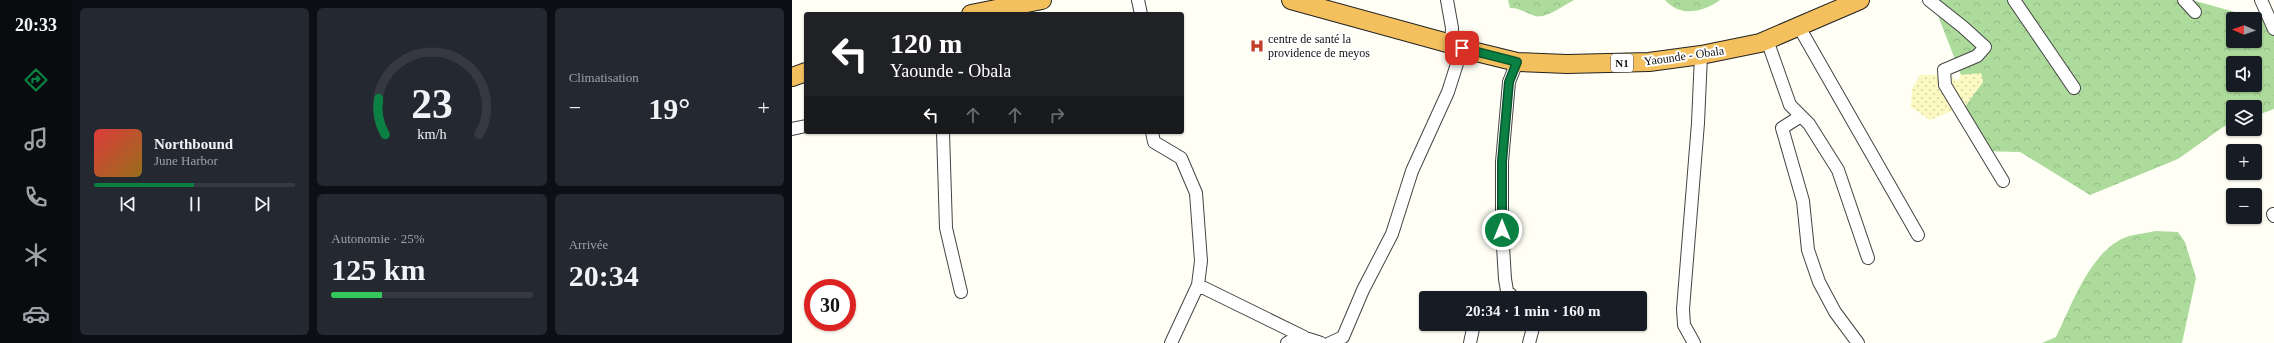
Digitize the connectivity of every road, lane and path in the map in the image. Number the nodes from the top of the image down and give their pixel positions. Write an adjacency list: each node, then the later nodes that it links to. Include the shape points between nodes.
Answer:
1 (1042, 0): 10 (highway)
2 (1138, 0): 12 (street)
3 (1291, 0): 17 (highway, Yaounde - Obala / N1)
4 (1447, 0): 17 (street)
5 (1860, 0): 14 (highway, Yaounde - Obala / N1)
6 (1928, 0): 28 (street, via 1964,27 1985,47 1977,56 1944,70 1945,85)
7 (2014, 0): 22 (street)
8 (2184, 0): 13 (street)
9 (2261, 0): 15 (street)
10 (1004, 3): 11 (highway)
11 (981, 12)
12 (1141, 12)
13 (2195, 12)
14 (1799, 27): 16 (highway, Yaounde - Obala / N1); 29 (street)
15 (2274, 29)
16 (1767, 40): 18 (highway, Yaounde - Obala / N1); 23 (street, via 1790,105)
17 (1456, 46): 19 (highway, Yaounde - Obala / N1); 40 (street, via 1448,92 1412,171 1392,234 1363,290 1343,337)
18 (1701, 55): 19 (highway, Yaounde - Obala / N1, via 1649,62); 43 (street, via 1683,309 1684,325)
19 (1517, 62): 32 (street, via 1509,82 1502,162 1502,230)
20 (804, 73): 21 (highway)
21 (792, 77)
22 (2074, 88)
23 (1801, 116): 30 (street, via 1809,124 1838,170); 44 (street, via 1782,128 1803,201 1808,250 1819,282 1835,312)
24 (804, 126): 25 (street)
25 (792, 129)
26 (943, 134): 33 (street, via 946,228)
27 (1152, 134): 31 (street, via 1154,142 1181,158 1196,193 1201,261)
28 (2003, 182)
29 (1918, 236)
30 (1868, 258)
31 (1198, 285): 36 (street); 37 (street)
32 (1508, 291)
33 (961, 292)
34 (1473, 331): 41 (street)
35 (1532, 331): 42 (street)
36 (1304, 337): 38 (street, via 1294,337); 39 (street)
37 (1171, 343)
38 (1287, 343)
39 (1321, 343)
40 (1330, 343)
41 (1470, 343)
42 (1529, 343)
43 (1694, 343)
44 (1858, 343)

